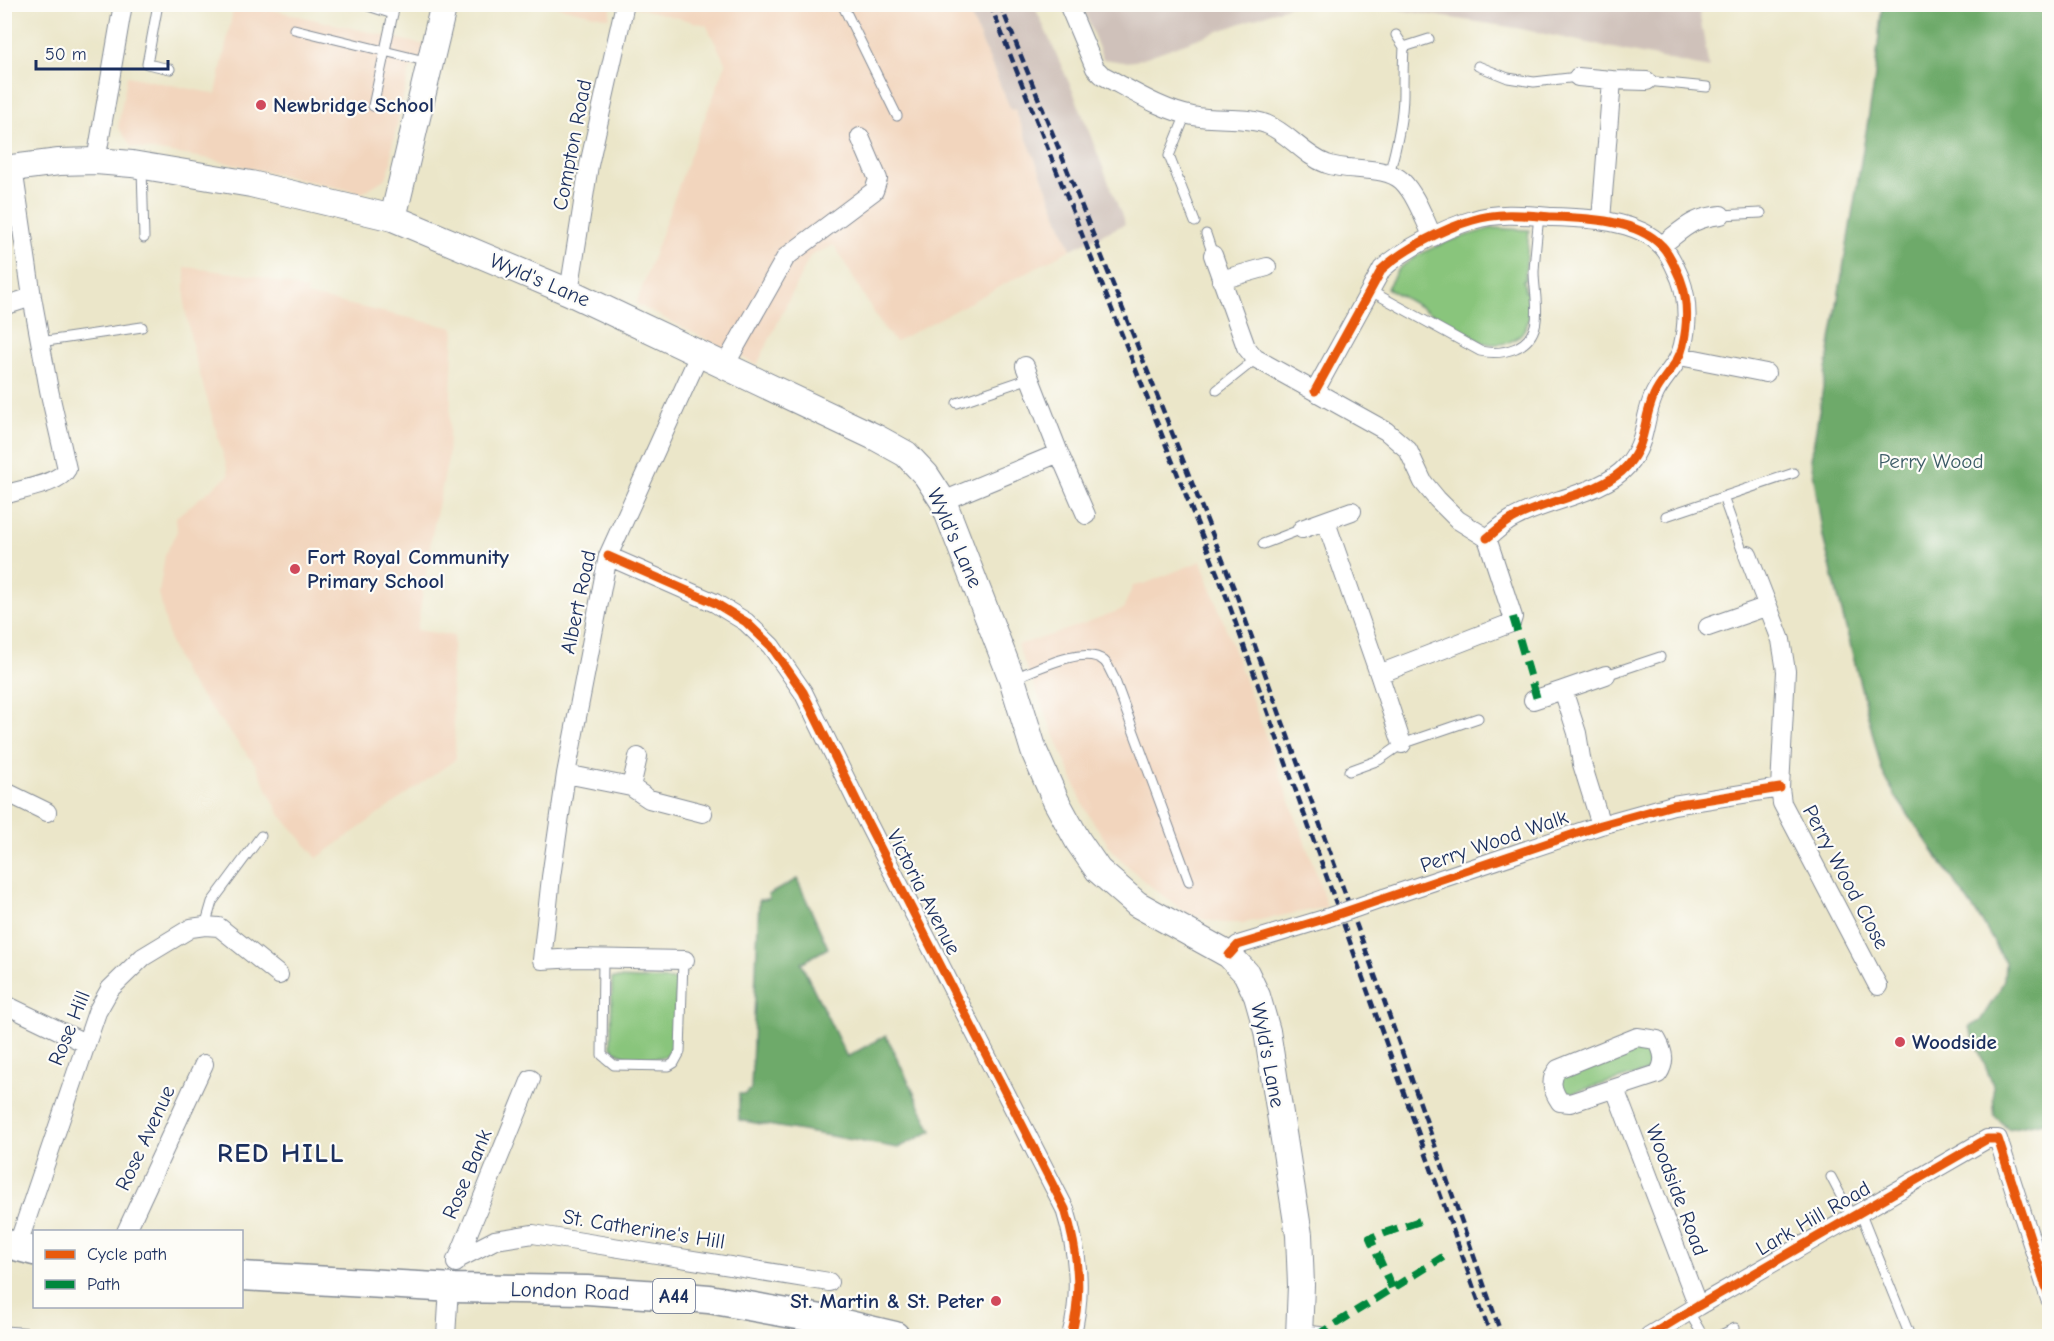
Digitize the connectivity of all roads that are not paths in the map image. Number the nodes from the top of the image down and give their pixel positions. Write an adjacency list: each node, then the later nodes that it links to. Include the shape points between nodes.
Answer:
1 (123, 4): 25 (street)
2 (158, 4): 16 (lane, via 147,64)
3 (362, 4): 8 (lane)
4 (444, 4): 14 (main road)
5 (842, 4): 23 (lane)
6 (1068, 4): 22 (street, via 1095,68 1102,75)
7 (624, 8): 43 (street, Compton Road, via 589,165)
8 (394, 9): 13 (lane)
9 (294, 29): 13 (lane)
10 (1396, 35): 12 (lane)
11 (1429, 39): 12 (lane)
12 (1404, 47): 28 (lane, via 1400,125)
13 (385, 51): 14 (lane); 21 (lane)
14 (429, 62): 32 (main road)
15 (1478, 66): 17 (lane, via 1508,78 1534,82)
16 (170, 69)
17 (1578, 77): 18 (street)
18 (1612, 80): 19 (street); 33 (street)
19 (1647, 81): 20 (lane)
20 (1707, 87)
21 (373, 105)
22 (1186, 114): 28 (street, via 1267,124 1324,164); 34 (lane, via 1169,156)
23 (897, 116)
24 (860, 137): 51 (street, via 878,179 874,190 786,256)
25 (96, 161): 26 (main road, Wyld's Lane); 27 (main road, Wyld's Lane)
26 (142, 165): 32 (main road, Wyld's Lane, via 251,184); 37 (lane)
27 (9, 169): 44 (street)
28 (1389, 174): 36 (street, via 1401,180 1411,193)
29 (1761, 213): 30 (lane)
30 (1721, 215): 38 (street, via 1693,221)
31 (1539, 216): 33 (street); 36 (street, via 1486,217); 42 (lane, via 1534,273 1536,323 1531,336 1520,346 1497,353 1479,351)
32 (393, 218): 43 (main road, Wyld's Lane)
33 (1601, 220): 38 (street, via 1625,225)
34 (1195, 222)
35 (1206, 234): 39 (lane)
36 (1433, 237): 42 (street, via 1390,262)
37 (144, 238)
38 (1662, 245): 49 (street, via 1685,297 1687,312)
39 (1213, 255): 41 (street)
40 (1267, 267): 41 (street)
41 (1221, 280): 50 (street, via 1246,346)
42 (1369, 290): 55 (street)
43 (569, 292): 48 (main road, Wyld's Lane)
44 (32, 297): 45 (street); 47 (street)
45 (4, 306)
46 (142, 327): 47 (lane)
47 (40, 342): 59 (street, via 67,469 55,479)
48 (700, 353): 51 (main road, Wyld's Lane); 70 (street, Albert Road)
49 (1680, 356): 53 (street); 67 (street, via 1654,394 1644,438 1624,469 1609,480 1512,518)
50 (1257, 358): 54 (lane); 55 (street)
51 (725, 365): 61 (main road, Wyld's Lane, via 906,454 927,475)
52 (1028, 372): 56 (lane); 57 (street)
53 (1766, 373)
54 (1217, 390)
55 (1315, 391): 67 (street, via 1402,443 1437,499 1458,520)
56 (957, 404)
57 (1059, 453): 61 (street); 63 (street)
58 (1794, 473): 60 (lane)
59 (4, 495)
60 (1723, 497): 64 (lane); 69 (lane, via 1742,550)
61 (943, 501): 76 (main road, Wyld's Lane)
62 (1352, 511): 65 (street)
63 (1086, 514)
64 (1666, 516)
65 (1326, 522): 66 (street); 74 (street)
66 (1302, 529): 68 (lane)
67 (1487, 538): 74 (street, via 1514,617 1511,623)
68 (1263, 544)
69 (1748, 555): 71 (street)
70 (608, 556): 83 (street, Albert Road); 118 (street, Victoria Avenue, via 715,603 746,622 771,646 803,692 1065,1209 1075,1240 1079,1275)
71 (1767, 606): 72 (street); 85 (street, via 1781,640 1786,671)
72 (1708, 627)
73 (1660, 657): 75 (lane)
74 (1379, 674): 80 (street)
75 (1606, 675): 77 (street)
76 (1012, 679): 91 (lane, via 1075,656 1091,655 1105,661); 93 (main road, Wyld's Lane, via 1034,751 1056,801 1098,870 1137,904)
77 (1563, 690): 78 (street); 89 (street)
78 (1533, 700)
79 (1478, 718): 80 (lane)
80 (1402, 744): 82 (lane, via 1379,760)
81 (638, 757): 84 (street)
82 (1349, 771)
83 (566, 774): 84 (street); 94 (street, Albert Road, via 542,960)
84 (631, 787): 88 (street, via 649,799)
85 (1780, 788): 89 (street, Perry Wood Walk, via 1673,805); 97 (street, Perry Wood Close, via 1782,803)
86 (4, 791): 87 (street)
87 (47, 812)
88 (703, 813)
89 (1601, 825): 93 (street, Perry Wood Walk, bridge, via 1238,945)
90 (261, 836): 92 (lane, via 212,902)
91 (1189, 881)
92 (205, 926): 96 (street, via 219,927); 99 (street, Rose Hill, via 191,928 143,957 124,974 110,989)
93 (1229, 955): 119 (main road, Wyld's Lane, via 1246,974 1267,1031 1299,1235)
94 (603, 958): 95 (street); 95 (lane, via 602,1055 614,1065 674,1063 680,1052)
95 (684, 960)
96 (279, 975)
97 (1878, 986)
98 (4, 1005): 99 (street)
99 (85, 1043): 106 (street, Rose Hill)
100 (204, 1064): 105 (street, Rose Avenue)
101 (531, 1079): 107 (street, Rose Bank)
102 (1615, 1089): 102 (street, via 1570,1103 1560,1102 1552,1087 1552,1076 1558,1069 1637,1037 1657,1040 1664,1059 1658,1074); 112 (street, Woodside Road)
103 (1831, 1177): 104 (lane)
104 (1856, 1214): 111 (street, Lark Hill Road, via 1987,1139 1998,1139); 112 (street, Lark Hill Road); 123 (lane)
105 (127, 1230)
106 (18, 1247)
107 (456, 1260): 109 (street, St. Catherine's Hill, via 495,1240 533,1234); 110 (street, Rose Bank)
108 (243, 1276): 110 (main road, London Road / A44)
109 (829, 1282)
110 (452, 1288): 116 (street, Rose Bank); 117 (main road, London Road / A44, via 587,1290 709,1299)
111 (2049, 1299)
112 (1693, 1309): 120 (street, Lark Hill Road); 121 (lane)
113 (1735, 1328): 122 (lane)
114 (4, 1330): 115 (lane)
115 (78, 1336)
116 (446, 1336)
117 (895, 1336)
118 (1071, 1336)
119 (1306, 1336)
120 (1649, 1336)
121 (1702, 1336)
122 (1719, 1336)
123 (1910, 1336)

